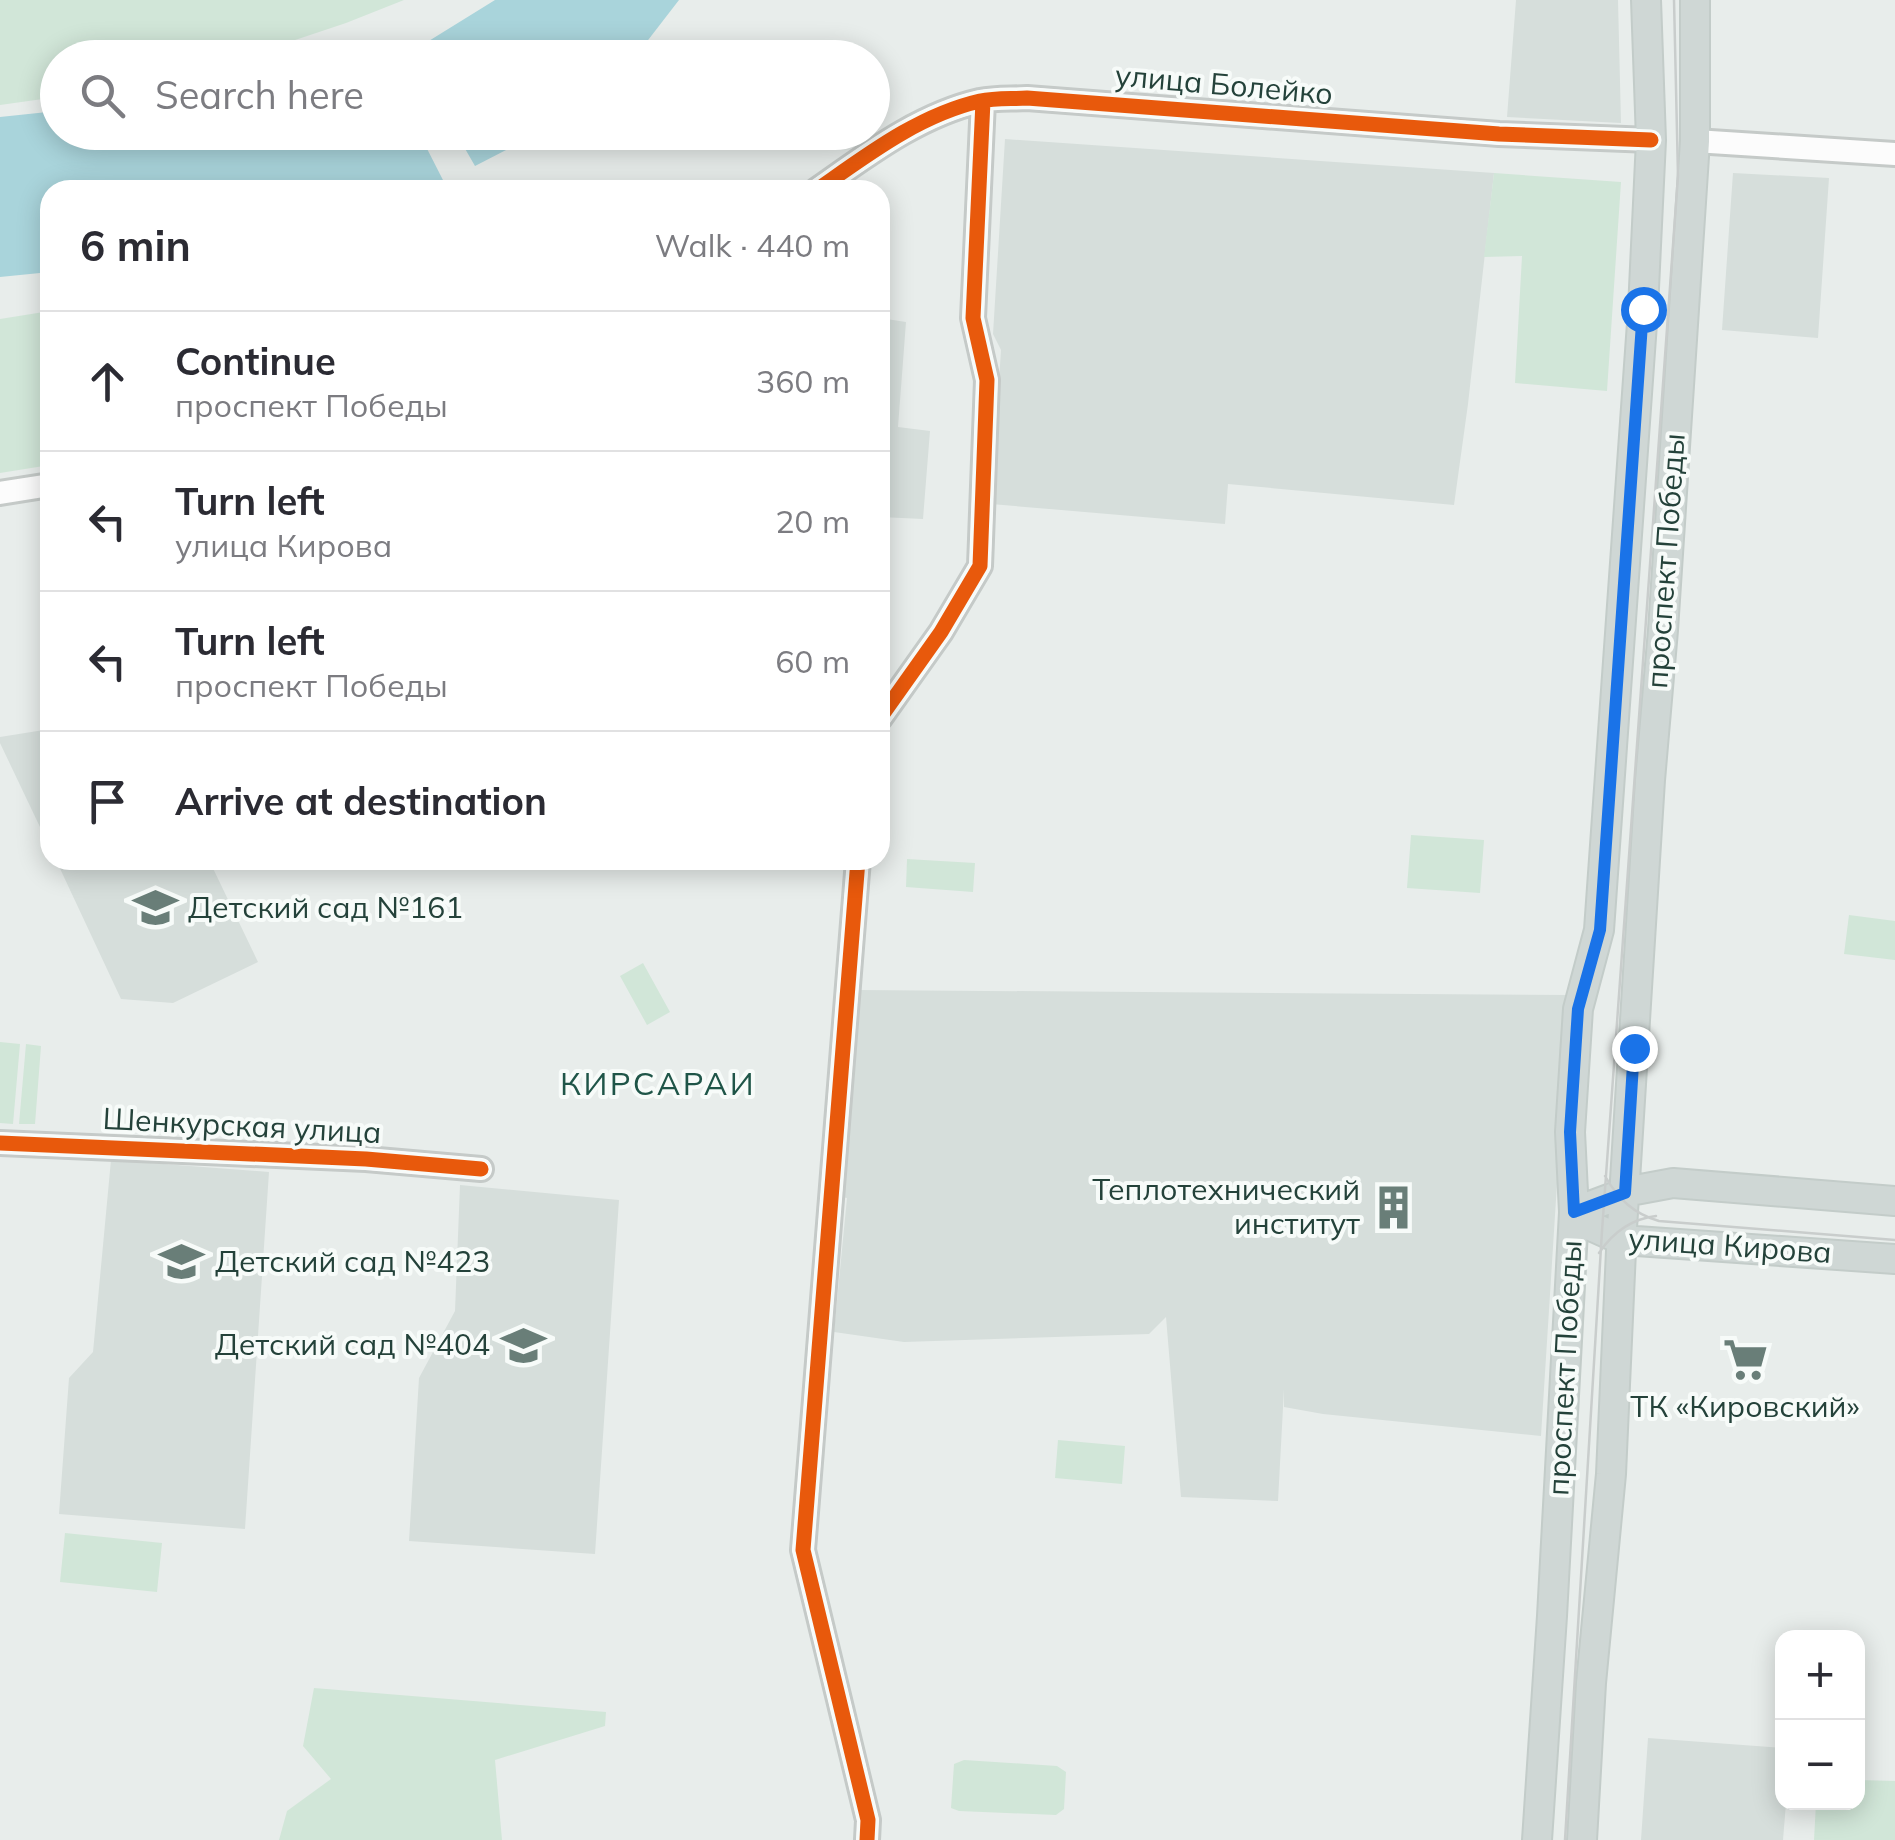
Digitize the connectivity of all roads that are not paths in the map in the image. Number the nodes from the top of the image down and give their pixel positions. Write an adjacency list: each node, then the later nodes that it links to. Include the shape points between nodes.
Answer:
1 (1646, 0): 5 (main road, проспект Победы)
2 (1694, 0): 6 (main road, проспект Победы)
3 (983, 100): 4 (street, улица Болейко); 5 (street, улица Болейко); 12 (street, via 974,318 988,380 980,566)
4 (890, 140)
5 (1651, 140): 6 (main road, улица Болейко); 18 (main road, проспект Победы, via 1600,930 1578,1009 1570,1132)
6 (1696, 142): 8 (street, улица Болейко); 16 (main road, проспект Победы)
7 (874, 150): 9 (street, улица Болейко)
8 (1895, 154)
9 (831, 180)
10 (40, 487): 11 (street)
11 (0, 493)
12 (890, 704)
13 (857, 870): 21 (street, via 803,1550 868,1820)
14 (0, 1143): 15 (street, Шенкурская улица)
15 (481, 1169)
16 (1625, 1193): 17 (main road, улица Кирова, via 1672,1182); 18 (main road, улица Кирова); 19 (main road, проспект Победы)
17 (1895, 1201)
18 (1574, 1212): 19 (main road, улица Кирова); 22 (main road, проспект Победы)
19 (1622, 1240): 20 (main road, улица Кирова); 23 (main road, проспект Победы)
20 (1895, 1259)
21 (867, 1840)
22 (1537, 1840)
23 (1582, 1840)

